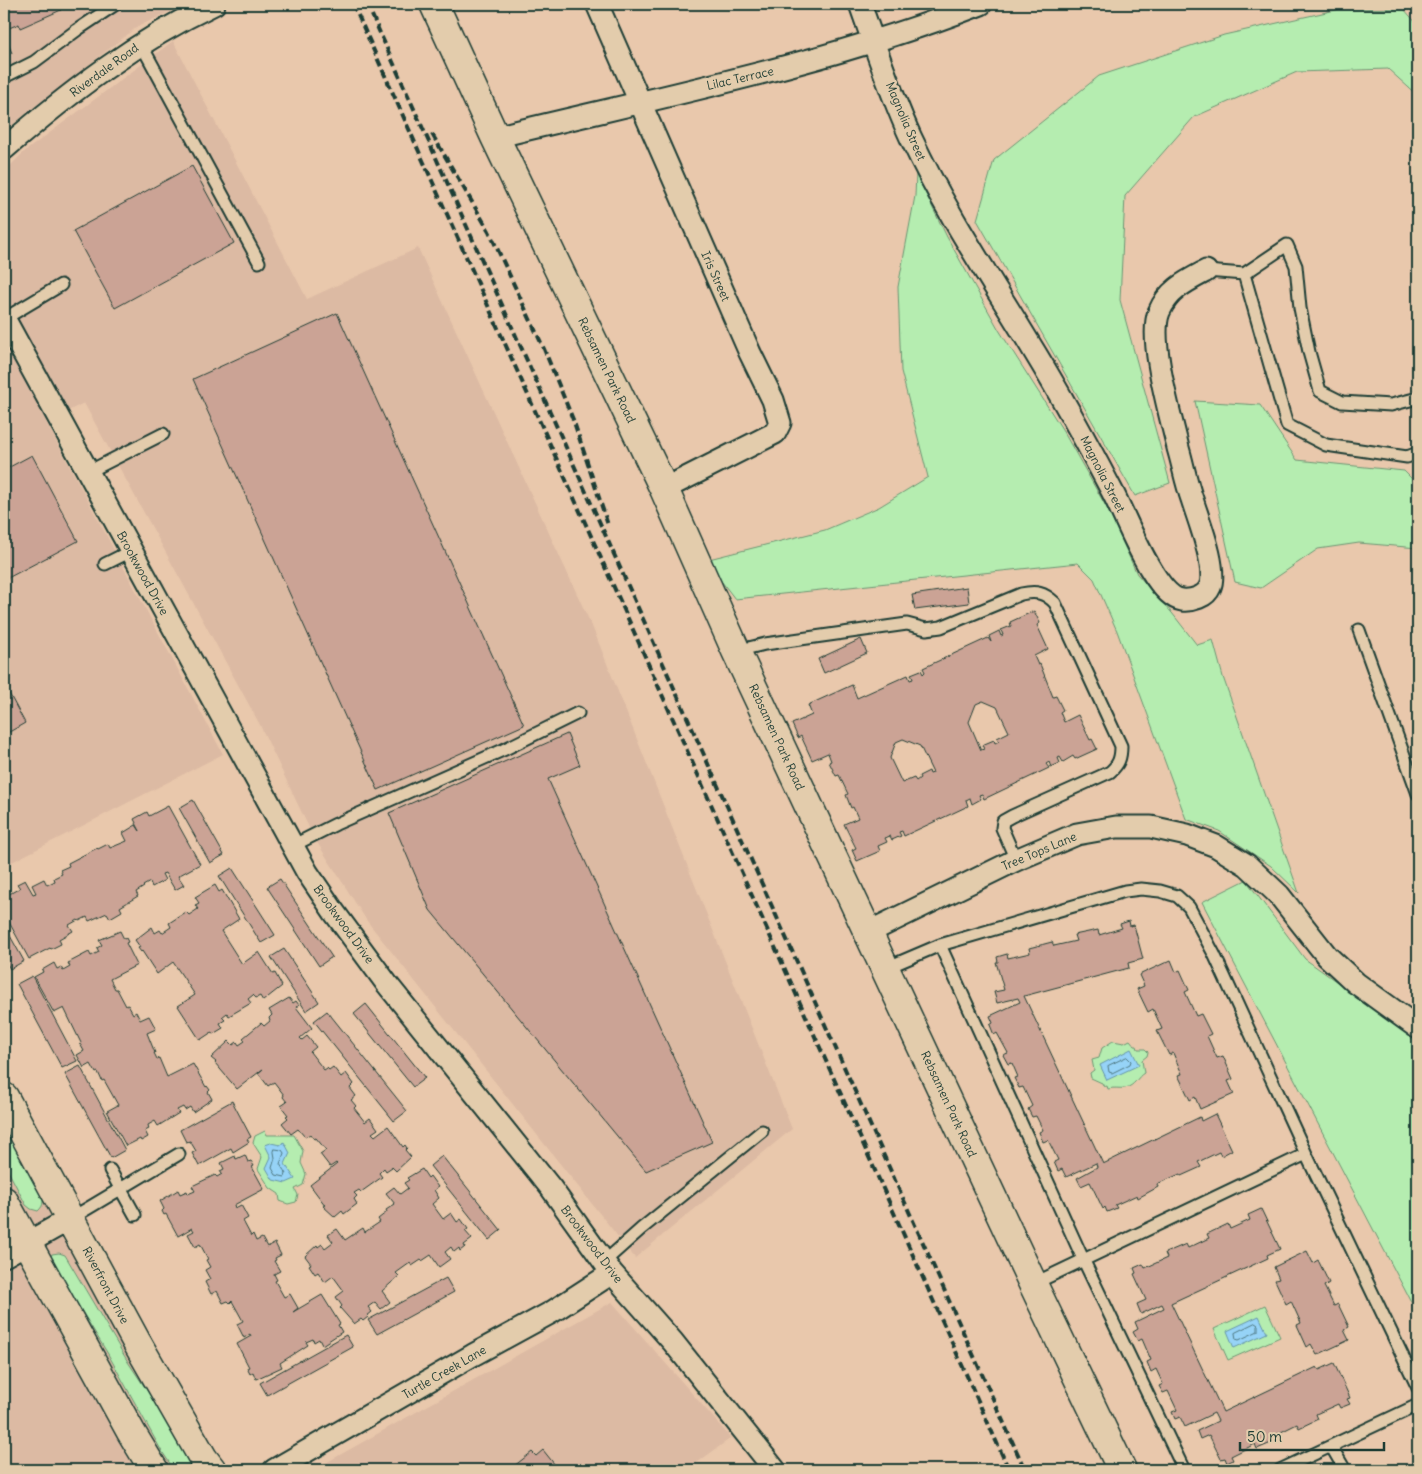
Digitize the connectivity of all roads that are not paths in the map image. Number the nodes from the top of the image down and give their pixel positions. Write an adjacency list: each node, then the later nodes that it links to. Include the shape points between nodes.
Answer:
1 (116, 4): 9 (lane, via 34,62)
2 (214, 4): 8 (street, Riverdale Road, via 181,19)
3 (434, 4): 11 (street, Rebsamen Park Road)
4 (597, 4): 10 (street, Iris Street)
5 (860, 4): 7 (street, Magnolia Street)
6 (981, 4): 7 (street, Lilac Terrace)
7 (873, 42): 10 (street, Lilac Terrace, via 790,66); 14 (street, Magnolia Street, via 910,136 938,192 1079,429 1152,573 1170,596 1186,600 1207,591 1212,573 1167,403 1156,323 1166,299 1178,286)
8 (141, 44): 12 (street, Riverdale Road, via 52,108); 13 (lane)
9 (4, 77)
10 (640, 102): 11 (street, Lilac Terrace); 22 (street, Iris Street, via 773,400 780,423 775,433)
11 (495, 137): 22 (street, Rebsamen Park Road)
12 (4, 149)
13 (259, 262)
14 (1206, 271): 15 (lane)
15 (1244, 274): 18 (lane, via 1286,245 1296,266 1300,308 1320,391 1342,402 1392,405); 20 (lane, via 1287,425 1326,445 1407,457)
16 (61, 285): 17 (lane)
17 (4, 318): 21 (street, Brookwood Drive)
18 (1418, 398)
19 (163, 434): 21 (lane)
20 (1418, 454)
21 (88, 472): 23 (street, Brookwood Drive)
22 (664, 489): 26 (street, Rebsamen Park Road)
23 (131, 551): 24 (lane); 29 (street, Brookwood Drive)
24 (106, 564)
25 (1360, 630): 28 (lane)
26 (736, 651): 30 (lane, via 907,624 926,629 941,627 1021,594 1047,595 1055,603 1121,746 1121,756 1118,765 1110,772 1003,821 1002,828); 31 (street, Rebsamen Park Road)
27 (578, 713): 29 (lane)
28 (1418, 794)
29 (292, 846): 47 (street, Brookwood Drive, via 334,912 387,984 551,1188)
30 (1016, 860): 31 (street, Tree Tops Lane); 34 (street, Tree Tops Lane, via 1077,834 1116,827 1151,827 1216,846 1247,865 1279,895 1327,956 1356,983)
31 (869, 932): 33 (street, Rebsamen Park Road)
32 (940, 945): 33 (lane); 38 (lane, via 1125,891 1141,889 1177,896 1189,907 1210,947); 46 (lane)
33 (886, 968): 48 (street, Rebsamen Park Road)
34 (1418, 1028)
35 (4, 1097): 43 (street, Riverfront Drive)
36 (762, 1131): 47 (lane, via 641,1229)
37 (179, 1154): 40 (lane)
38 (1306, 1154): 46 (lane); 49 (lane)
39 (110, 1170): 40 (lane)
40 (121, 1189): 42 (lane); 43 (lane)
41 (4, 1201): 44 (street)
42 (135, 1215)
43 (70, 1219): 44 (street); 53 (street, Riverfront Drive, via 136,1341)
44 (28, 1244): 45 (street); 52 (street)
45 (4, 1256)
46 (1083, 1259): 48 (lane); 57 (lane)
47 (608, 1267): 54 (street, Turtle Creek Lane, via 552,1312); 55 (street, Brookwood Drive)
48 (1033, 1284): 56 (street, Rebsamen Park Road)
49 (1418, 1388)
50 (1418, 1405): 51 (lane)
51 (1331, 1446): 58 (lane); 59 (lane)
52 (154, 1470)
53 (212, 1470)
54 (274, 1470)
55 (775, 1470)
56 (1122, 1470)
57 (1184, 1470)
58 (1280, 1470)
59 (1345, 1470)

